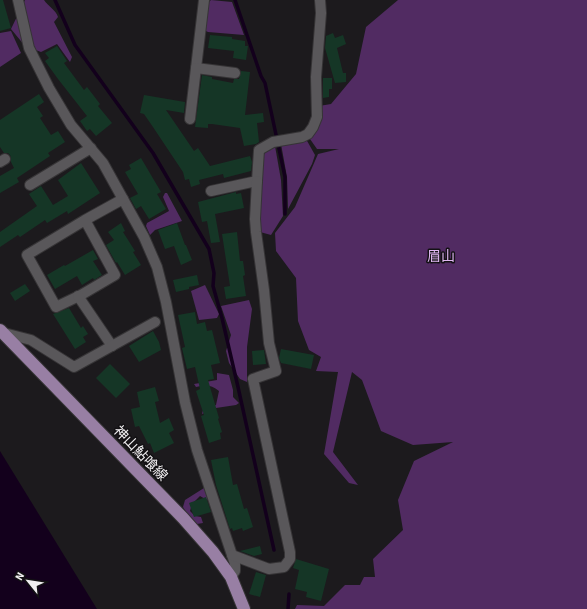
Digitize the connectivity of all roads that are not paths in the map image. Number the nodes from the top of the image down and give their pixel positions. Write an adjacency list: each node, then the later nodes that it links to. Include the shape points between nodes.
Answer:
1 (18, 0): 7 (street, via 29,48 58,105)
2 (204, 0): 4 (street)
3 (320, 0): 8 (street, via 316,77 317,117 313,128 302,138 273,142 259,150)
4 (196, 68): 5 (street); 6 (street)
5 (235, 73)
6 (190, 119)
7 (91, 148): 9 (street); 11 (street, via 103,163)
8 (257, 181): 10 (street); 17 (street, via 256,239 269,343 276,371 253,379 290,559 284,567 269,569)
9 (30, 185)
10 (211, 191)
11 (123, 199): 12 (street); 17 (street, via 157,267 197,450)
12 (85, 220): 13 (street, via 115,275); 13 (street, via 27,254 56,307)
13 (78, 296): 16 (street)
14 (155, 322): 16 (street)
15 (2, 331): 16 (street, via 32,340 74,367); 18 (main road, 神山鮎喰線, via 183,518)
16 (112, 346)
17 (232, 555): 18 (street, via 235,571)
18 (231, 577): 19 (main road, 神山鮎喰線)
19 (244, 609)

